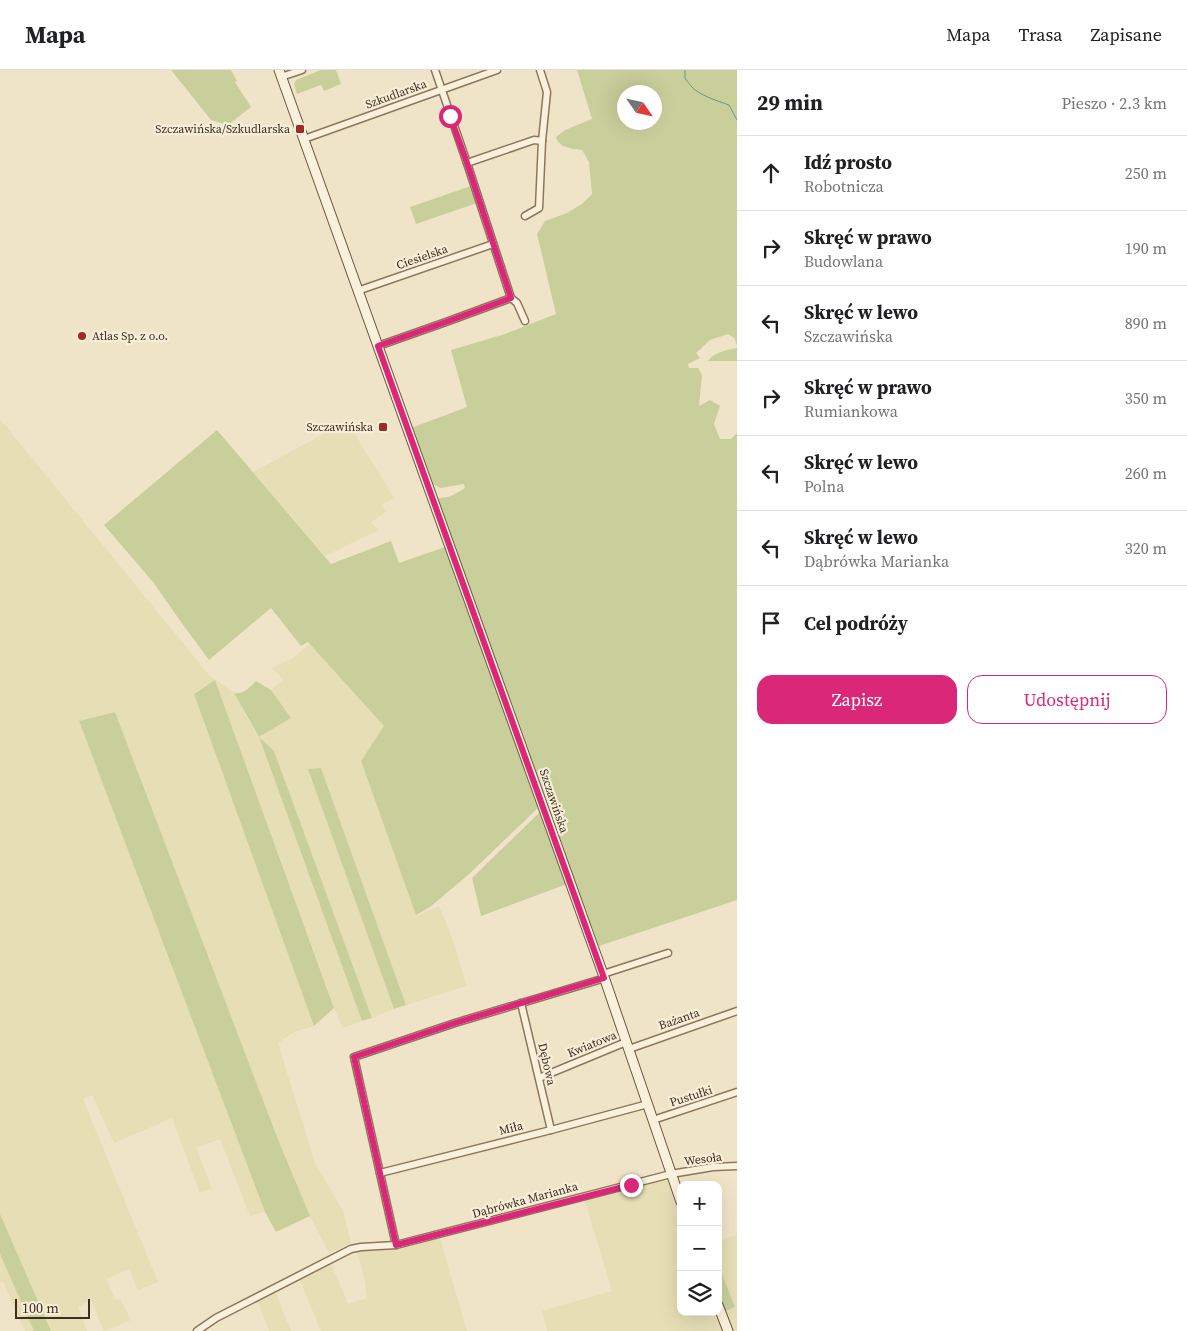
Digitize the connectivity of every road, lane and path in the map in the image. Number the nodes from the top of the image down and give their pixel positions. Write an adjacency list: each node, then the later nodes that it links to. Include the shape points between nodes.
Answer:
1 (302, 70): 5 (street)
2 (434, 70): 6 (street)
3 (496, 70): 6 (street, Szkudlarska)
4 (540, 70): 8 (street, via 547,92)
5 (280, 74): 7 (street, Szczawińska)
6 (441, 90): 7 (street, Szkudlarska); 9 (street)
7 (304, 140): 12 (street, Szczawińska)
8 (542, 141): 9 (street, via 534,140); 10 (street, via 539,208)
9 (467, 163): 11 (street)
10 (525, 216)
11 (494, 244): 12 (street, Ciesielska); 13 (street)
12 (358, 292): 15 (street, Szczawińska)
13 (511, 298): 14 (street, via 517,303); 15 (street)
14 (525, 321)
15 (378, 346): 17 (street, Szczawińska)
16 (668, 953): 17 (street)
17 (604, 976): 18 (street); 20 (street, Szczawińska)
18 (521, 1003): 21 (street, Dębowa); 27 (street, via 354,1057)
19 (737, 1011): 20 (street, Bażanta)
20 (628, 1045): 21 (street, Kwiatowa); 23 (street, Szczawińska)
21 (539, 1078): 25 (street, Dębowa)
22 (737, 1092): 24 (street, Pustułki)
23 (648, 1104): 24 (street, Szczawińska); 25 (street, Miła)
24 (653, 1120): 28 (street, Szczawińska)
25 (551, 1130): 27 (street, Miła)
26 (737, 1166): 28 (street, Wesoła, via 713,1166)
27 (380, 1172): 30 (street)
28 (671, 1174): 29 (street); 30 (street, Dąbrówka Marianka)
29 (677, 1191)
30 (396, 1245): 32 (street, Dąbrówka Marianka, via 346,1251)
31 (722, 1315): 33 (street)
32 (197, 1331)
33 (728, 1331)

